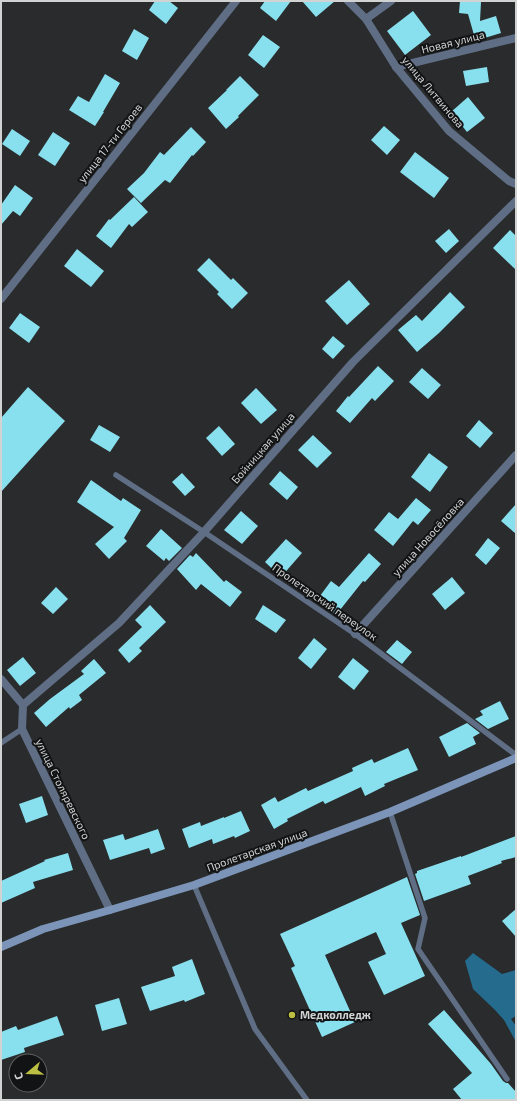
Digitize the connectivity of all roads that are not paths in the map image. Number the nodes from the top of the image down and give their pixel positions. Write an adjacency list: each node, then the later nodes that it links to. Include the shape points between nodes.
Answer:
1 (236, 1): 9 (street, улица 17-ти Героев)
2 (348, 1): 4 (street, улица Литвинова)
3 (391, 1): 4 (street)
4 (366, 19): 6 (street, улица Литвинова)
5 (516, 38): 6 (street, Новая улица)
6 (396, 67): 7 (street, улица Литвинова, via 449,131)
7 (516, 184)
8 (516, 201): 12 (street, Бойницкая улица, via 353,362)
9 (1, 299)
10 (516, 455): 13 (street, улица Новосёловка)
11 (116, 475): 12 (lane, Пролетарский переулок)
12 (204, 532): 13 (lane, Пролетарский переулок); 15 (street, Бойницкая улица, via 119,623)
13 (356, 634): 18 (lane, Пролетарский переулок)
14 (1, 679): 15 (street)
15 (23, 705): 16 (street, улица Столяревского)
16 (22, 729): 17 (lane); 22 (street, улица Столяревского)
17 (1, 743)
18 (516, 755)
19 (516, 758): 20 (main road, Пролетарская улица)
20 (390, 812): 21 (main road, Пролетарская улица); 24 (lane, via 424,918 418,948)
21 (194, 885): 22 (main road, Пролетарская улица); 25 (lane, via 255,1029)
22 (110, 910): 23 (main road, Пролетарская улица, via 42,929)
23 (1, 947)
24 (507, 1079)
25 (307, 1100)

